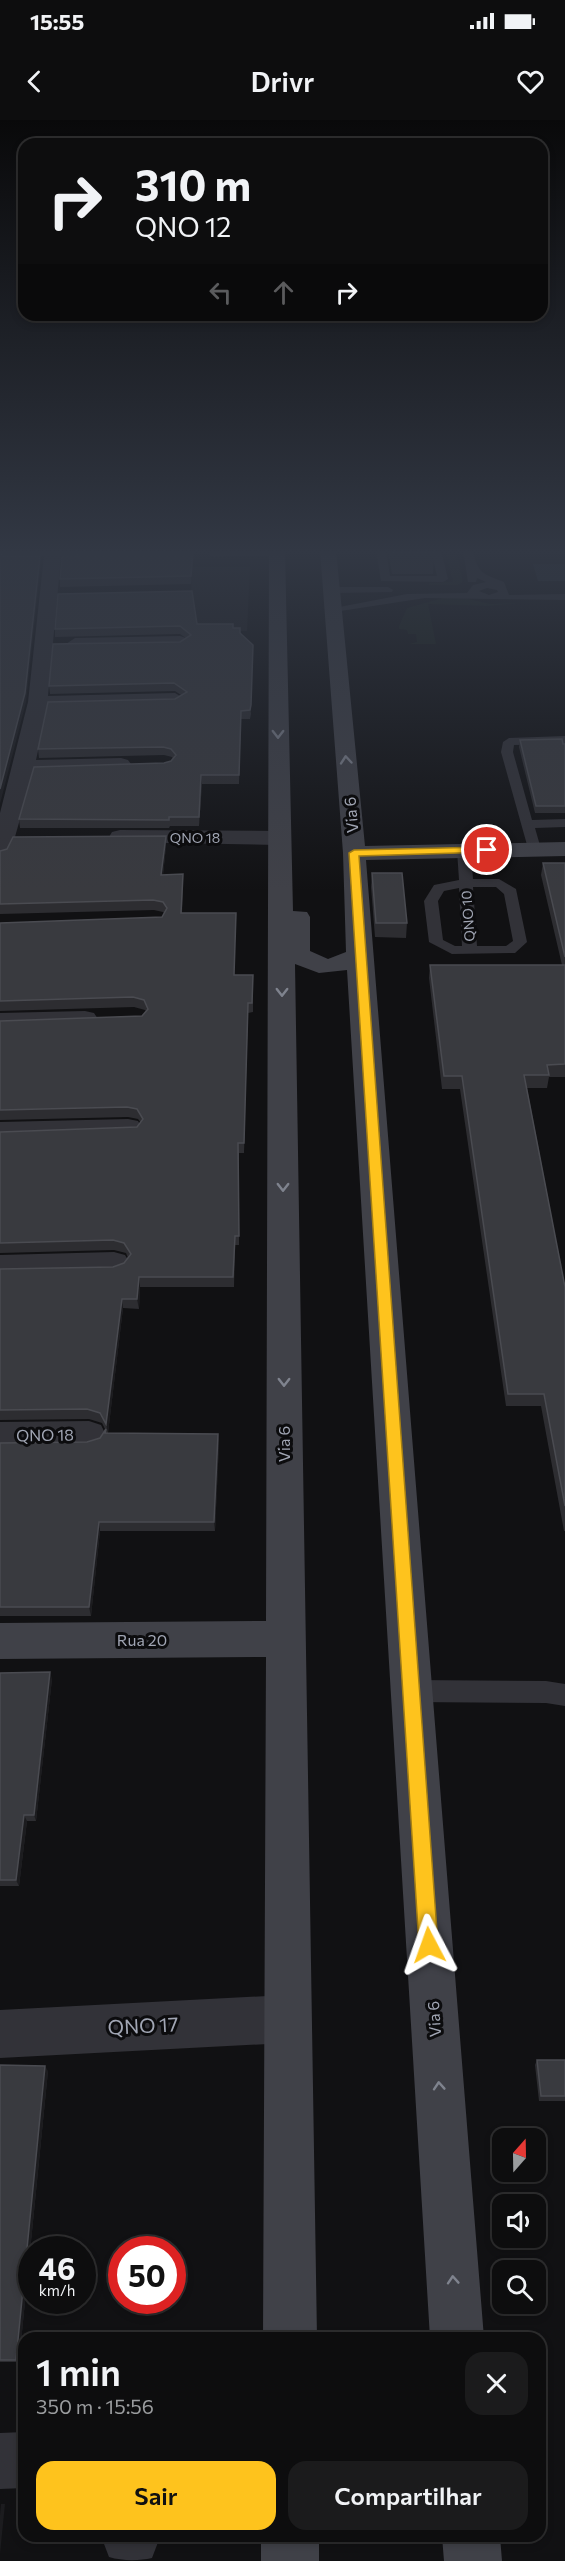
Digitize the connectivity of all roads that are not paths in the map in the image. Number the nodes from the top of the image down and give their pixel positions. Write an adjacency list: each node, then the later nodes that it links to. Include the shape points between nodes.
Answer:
1 (41, 664): 5 (street)
2 (288, 664): 11 (main road, Via 6, one-way to 11)
3 (338, 664): 18 (main road, Via 6, one-way to 3)
4 (175, 699): 5 (street)
5 (38, 702): 8 (street)
6 (565, 740): 10 (lane, via 509,741 507,752)
7 (140, 764): 8 (street)
8 (24, 767): 14 (street)
9 (565, 823): 10 (lane)
10 (526, 824): 15 (lane)
11 (278, 827): 13 (street, QNO 18); 21 (main road, via 297,869 298,952 308,961 324,966 345,964); 30 (main road, Via 6, one-way to 30, via 282,956)
12 (28, 837): 14 (street)
13 (99, 837)
14 (2, 844)
15 (534, 849): 16 (main road); 17 (main road)
16 (565, 849)
17 (464, 850): 18 (main road); 19 (lane, QNO 10)
18 (354, 853): 21 (main road, Via 6)
19 (466, 883): 20 (lane, QNO 10); 20 (lane, via 439,888 430,901 436,942 452,950); 20 (lane, QNO 10, via 499,883 511,892 520,942 510,950)
20 (470, 950)
21 (359, 955): 32 (main road, Via 6, via 408,1617)
22 (112, 1018): 23 (street)
23 (0, 1021)
24 (128, 1128): 25 (street)
25 (0, 1131)
26 (114, 1263): 27 (street)
27 (0, 1266)
28 (89, 1435): 29 (street, QNO 18)
29 (0, 1436)
30 (284, 1639): 31 (main road, Rua 20); 34 (main road, Via 6)
31 (0, 1641)
32 (410, 1691): 33 (lane); 37 (main road, Via 6, one-way to 32)
33 (565, 1695)
34 (286, 2019): 35 (street, QNO 17); 36 (main road, Via 6)
35 (0, 2034)
36 (290, 2332)
37 (457, 2332)
38 (18, 2460): 39 (street)
39 (0, 2461)
40 (290, 2542): 42 (main road)
41 (471, 2542): 43 (main road)
42 (290, 2561)
43 (473, 2561)

